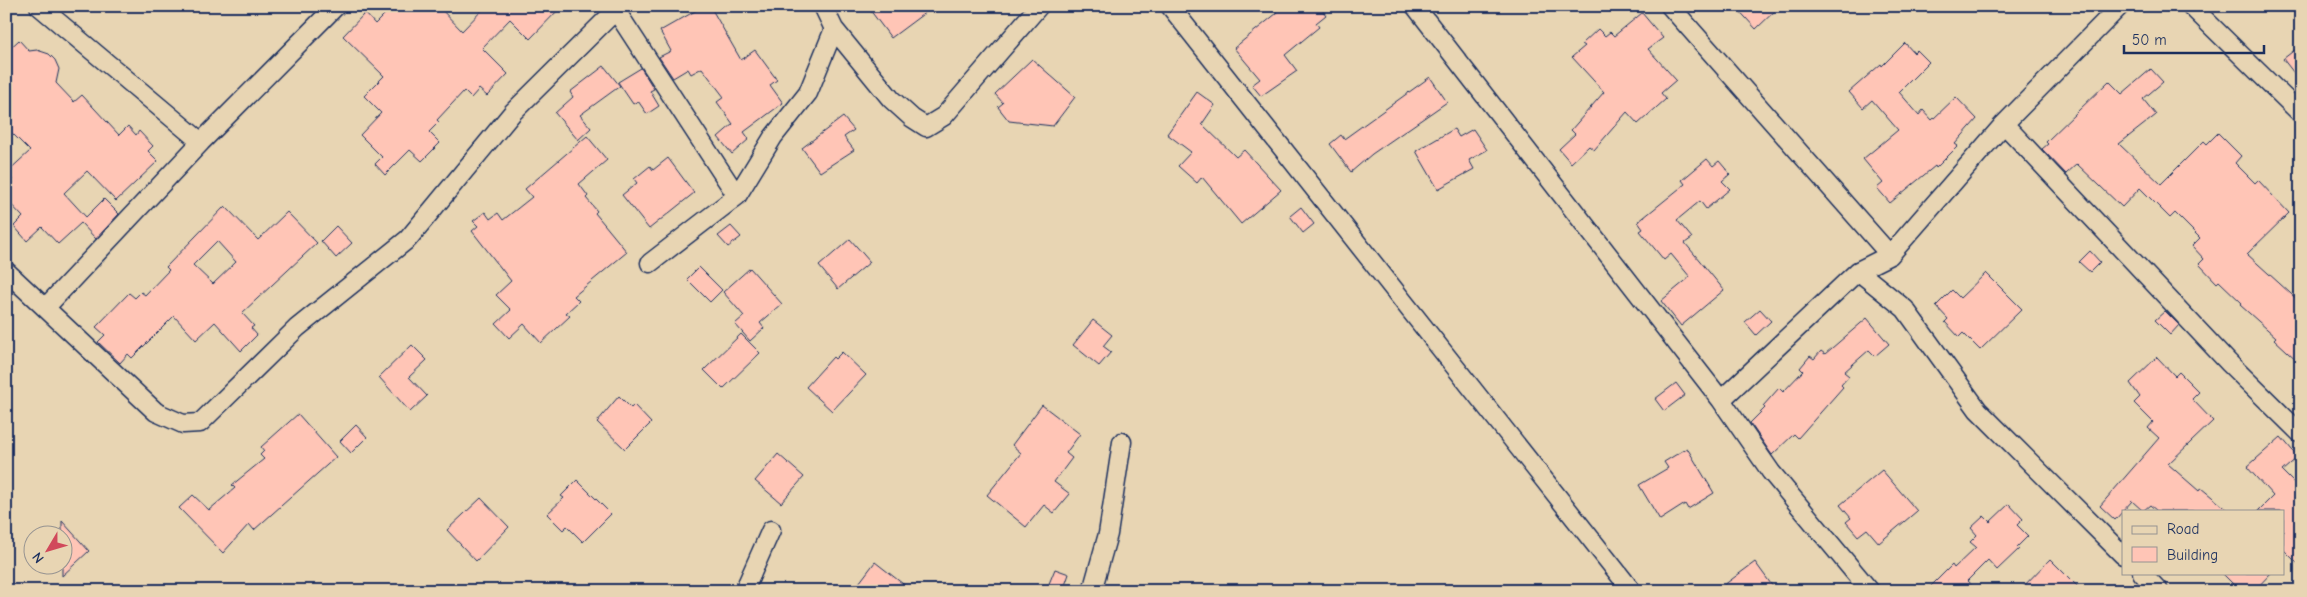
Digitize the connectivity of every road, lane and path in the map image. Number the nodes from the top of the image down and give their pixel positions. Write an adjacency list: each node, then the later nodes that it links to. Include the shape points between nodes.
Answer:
1 (39, 6): 14 (street)
2 (336, 6): 14 (street)
3 (823, 6): 11 (street)
4 (1039, 6): 11 (street, via 944,116 926,127 891,99)
5 (1170, 6): 29 (street)
6 (1415, 6): 21 (street)
7 (1670, 6): 16 (street)
8 (2120, 6): 13 (street)
9 (2192, 6): 12 (street)
10 (614, 8): 15 (street); 20 (street, via 513,112 408,239 296,328 200,423 183,424 156,412)
11 (834, 29): 15 (street, via 808,94 773,136)
12 (2301, 114)
13 (2004, 124): 16 (street); 22 (street, via 2229,363)
14 (200, 142): 20 (street)
15 (737, 196): 17 (street)
16 (1890, 254): 19 (street)
17 (650, 262)
18 (6, 271): 20 (street)
19 (1858, 271): 21 (street); 25 (street, via 1905,309 1978,410)
20 (46, 307)
21 (1721, 400): 30 (street, via 1771,472)
22 (2301, 434)
23 (1122, 442): 28 (street, via 1108,534)
24 (771, 530): 27 (street)
25 (2122, 554)
26 (2143, 574): 31 (street)
27 (744, 591)
28 (1092, 591)
29 (1632, 591)
30 (1870, 591)
31 (2159, 591)

